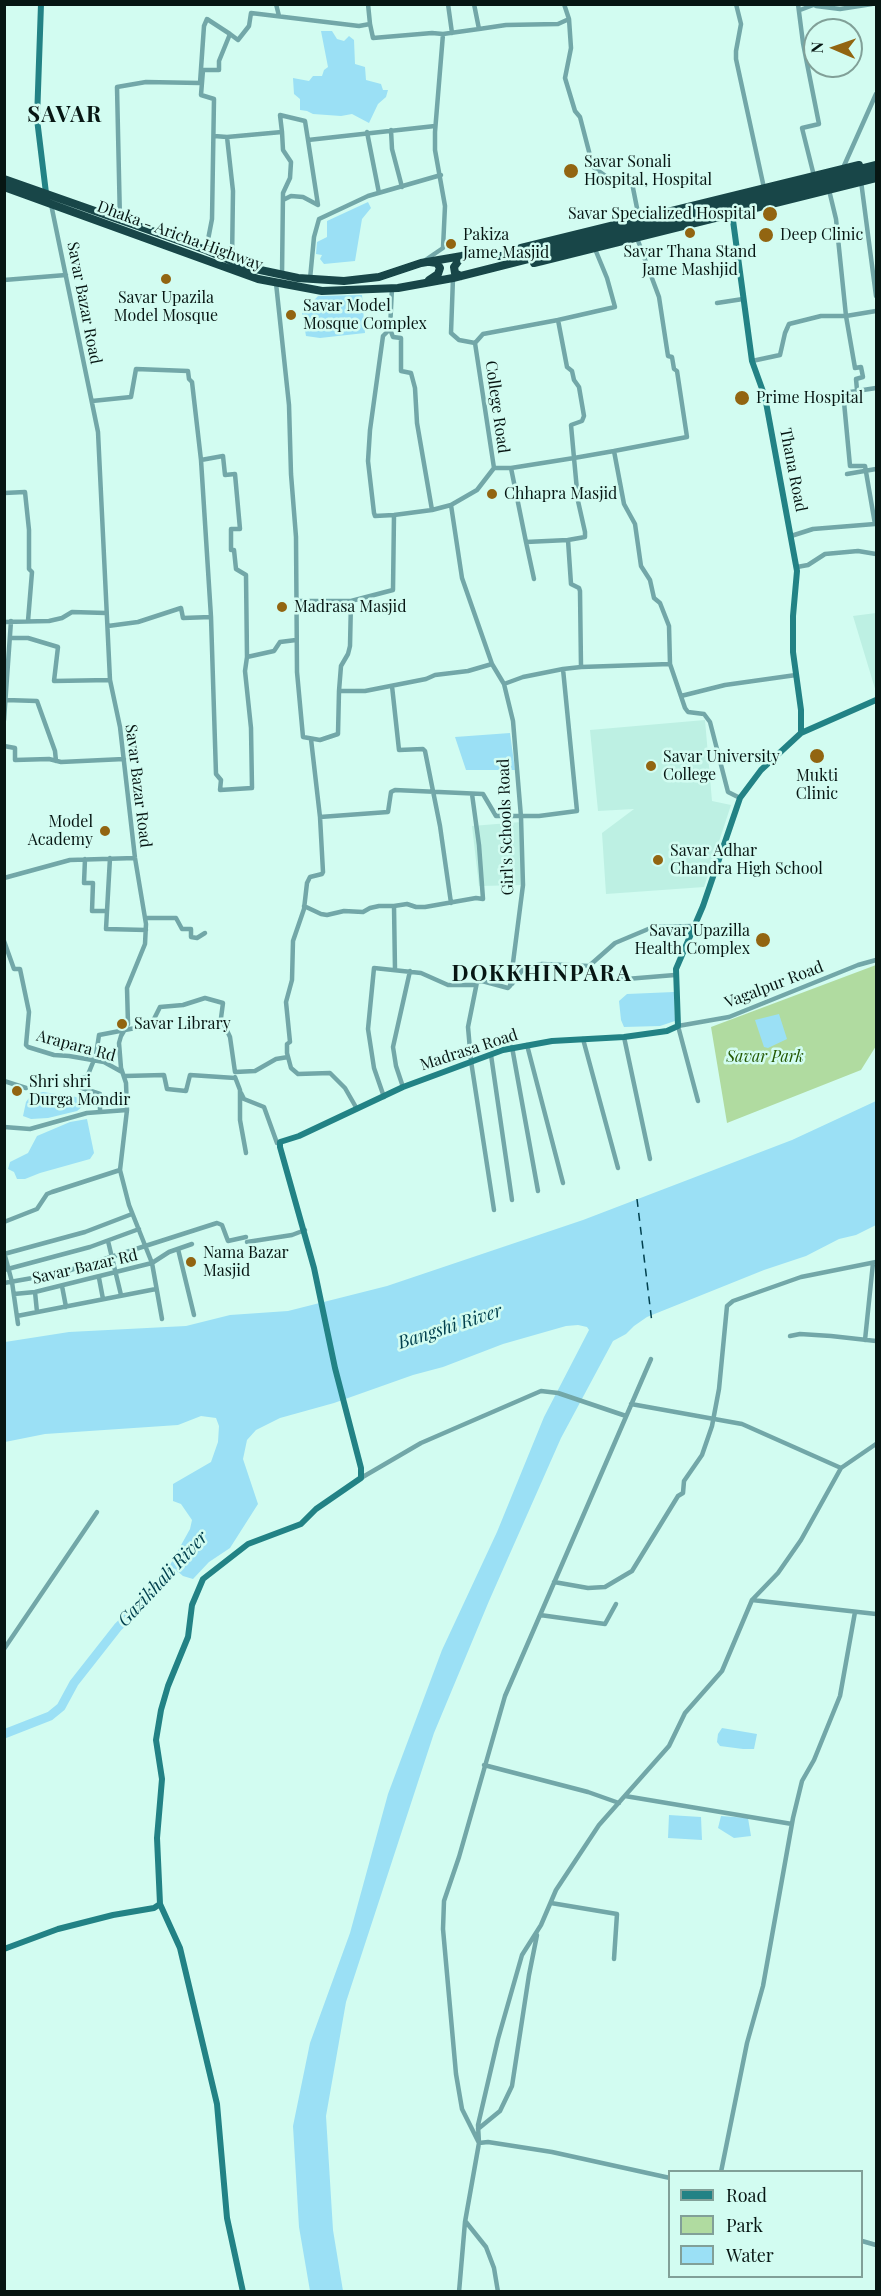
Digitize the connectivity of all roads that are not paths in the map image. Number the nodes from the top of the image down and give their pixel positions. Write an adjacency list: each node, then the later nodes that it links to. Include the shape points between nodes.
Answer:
1 (41, 4): 41 (street, via 37,119)
2 (250, 4): 12 (street)
3 (276, 4): 13 (street)
4 (368, 4): 15 (street)
5 (448, 4): 17 (street)
6 (474, 4): 16 (street)
7 (564, 4): 14 (street)
8 (736, 4): 39 (street, via 741,24 736,59)
9 (872, 4): 10 (street, via 840,9)
10 (816, 5): 11 (street)
11 (799, 8): 33 (street, via 819,124 802,128)
12 (251, 13): 13 (street); 18 (street, via 249,27 238,40)
13 (279, 16): 15 (street, via 349,26)
14 (569, 19): 16 (street, via 558,24); 46 (street, via 571,48 565,78 593,167 610,179 631,178)
15 (370, 24): 19 (street, via 373,38 377,39)
16 (479, 29): 17 (street)
17 (452, 33): 19 (street)
18 (230, 34): 25 (street, via 219,70 203,70 201,95 214,99); 47 (street, via 207,19 200,83 146,82 117,87)
19 (443, 34): 21 (street)
20 (876, 94): 30 (street)
21 (435, 126): 22 (street); 32 (street)
22 (391, 130): 24 (street); 38 (street)
23 (282, 132): 26 (street); 27 (street, via 280,115 297,118 305,121); 43 (street, via 284,150 291,162)
24 (367, 132): 27 (street); 42 (street)
25 (214, 136): 26 (street); 50 (street, via 212,219)
26 (227, 137): 53 (street, via 233,190)
27 (308, 140): 43 (street, via 318,205 303,197)
28 (876, 160): 30 (highway)
29 (876, 165): 52 (highway, Dhaka - Aricha Highway, via 511,256)
30 (843, 169): 33 (highway)
31 (876, 171): 57 (highway, Dhaka - Aricha Highway)
32 (441, 175): 38 (street); 54 (street, via 445,206 443,248)
33 (814, 176): 39 (highway)
34 (876, 178): 36 (highway)
35 (4, 179): 41 (highway, Dhaka - Aricha Highway)
36 (861, 182): 40 (highway); 63 (street)
37 (4, 187): 44 (highway, Dhaka - Aricha Highway)
38 (402, 187): 42 (street)
39 (764, 188): 46 (highway)
40 (829, 189): 45 (highway); 67 (street)
41 (46, 193): 47 (highway, Dhaka - Aricha Highway)
42 (379, 193): 58 (street, via 319,219)
43 (283, 200): 56 (street)
44 (51, 204): 55 (street, Savar Bazar Road); 60 (highway, Dhaka - Aricha Highway)
45 (732, 213): 48 (highway); 64 (street, Thana Road)
46 (639, 218): 52 (highway)
47 (120, 221): 50 (highway, Dhaka - Aricha Highway)
48 (637, 238): 49 (highway); 75 (street, via 659,297 668,356 677,371 687,437)
49 (595, 249): 57 (highway); 68 (street, via 615,307)
50 (206, 250): 53 (highway, Dhaka - Aricha Highway)
51 (462, 256): 52 (highway, Dhaka - Aricha Highway); 54 (highway, Dhaka - Aricha Highway); 57 (highway, via 454,267 454,273)
52 (484, 257)
53 (232, 261): 56 (highway, Dhaka - Aricha Highway)
54 (425, 262): 58 (highway, Dhaka - Aricha Highway, via 369,279); 61 (highway, via 437,263 439,271)
55 (66, 275): 59 (street); 74 (street, Savar Bazar Road)
56 (282, 275): 58 (highway, Dhaka - Aricha Highway)
57 (460, 277): 61 (highway, Dhaka - Aricha Highway); 70 (street, College Road, via 451,333 459,340)
58 (310, 279)
59 (4, 280)
60 (276, 283): 62 (highway, Dhaka - Aricha Highway, via 322,291); 94 (street, via 289,405)
61 (425, 283): 62 (highway, Dhaka - Aricha Highway)
62 (392, 288): 69 (street)
63 (876, 296)
64 (743, 299): 65 (street); 71 (street, Thana Road)
65 (717, 303)
66 (876, 311): 67 (street)
67 (846, 316): 71 (street, via 821,316 789,324 780,355); 73 (street, via 855,369 861,367 863,377 856,379)
68 (558, 320): 70 (street, via 483,334); 76 (street, via 567,367 579,387 584,416 571,425)
69 (390, 330): 85 (street, via 393,337 401,338 401,371 411,373 415,388); 86 (street, via 383,336 368,461 375,516)
70 (475, 343): 78 (street, College Road)
71 (752, 362): 88 (street, Thana Road, via 765,397)
72 (876, 388): 73 (street)
73 (857, 390): 81 (street, via 844,393 844,415 850,466 865,466)
74 (92, 401): 77 (street, via 131,397 136,369 188,371); 96 (street, Savar Bazar Road, via 98,432)
75 (614, 451): 76 (street); 106 (street, via 641,566 651,580 654,597 669,626)
76 (574, 458): 79 (street); 89 (street, via 585,537)
77 (201, 460): 97 (street); 104 (street, via 223,456 225,476 236,474 240,529 231,529 231,550 236,569 246,574)
78 (494, 468): 79 (street, College Road); 84 (street, via 477,490)
79 (511, 468): 90 (street, College Road)
80 (876, 469): 81 (street)
81 (866, 470): 82 (street); 87 (street)
82 (847, 474)
83 (4, 493): 99 (street, via 25,492 32,572)
84 (451, 505): 85 (street); 105 (street, Girl's Schools Road, via 462,578)
85 (432, 510): 86 (street)
86 (394, 515): 95 (street, via 393,590)
87 (876, 523): 88 (street, via 813,529)
88 (791, 536): 92 (street, Thana Road)
89 (568, 540): 90 (street); 107 (street, via 571,584 580,591)
90 (526, 542): 93 (street, College Road)
91 (876, 554): 92 (street, via 825,554 808,565)
92 (796, 567): 109 (street, Thana Road)
93 (534, 579)
94 (296, 601): 95 (street); 103 (street)
95 (351, 601): 113 (street, via 350,646 341,666)
96 (106, 613): 99 (street, via 72,612 49,621); 101 (street, Savar Bazar Road)
97 (211, 617): 101 (street, via 183,618 181,608 138,622); 104 (street, via 216,774 221,780 220,790 252,788)
98 (11, 621): 99 (street); 100 (street); 102 (street)
99 (28, 621)
100 (4, 622)
101 (108, 626): 110 (street, Savar Bazar Road)
102 (11, 638): 110 (street, via 28,638 58,647 54,681); 115 (street)
103 (296, 640): 104 (street, via 280,642 274,651); 119 (street, via 301,728 303,737)
104 (247, 657)
105 (492, 664): 111 (street, Girl's Schools Road); 112 (street)
106 (670, 664): 107 (street); 114 (street)
107 (581, 667): 108 (street)
108 (563, 669): 111 (street); 127 (street, via 577,811)
109 (796, 675): 114 (street); 118 (street, Thana Road)
110 (110, 680): 121 (street, Savar Bazar Road)
111 (504, 684): 127 (street, Girl's Schools Road, via 513,721)
112 (392, 686): 113 (street); 123 (street, via 399,750 424,750)
113 (339, 691): 119 (street, via 339,734)
114 (681, 696): 125 (street, via 688,712 704,714 710,722 725,788)
115 (6, 700): 117 (street); 122 (street, via 38,701)
116 (876, 700): 118 (street)
117 (4, 720)
118 (801, 733): 125 (street, via 761,770)
119 (311, 739): 126 (street)
120 (4, 746): 122 (street, via 15,748 15,760)
121 (124, 759): 122 (street); 129 (street, Savar Bazar Road)
122 (56, 761)
123 (434, 793): 124 (street); 126 (street, via 393,791 388,812); 132 (street)
124 (472, 794): 127 (street, via 485,796 496,816); 132 (street, via 483,899)
125 (741, 798): 137 (street)
126 (320, 817): 133 (street, via 323,872 310,877)
127 (521, 817): 147 (street, Girl's Schools Road, via 523,885)
128 (110, 858): 129 (street); 130 (street); 135 (street)
129 (135, 858): 136 (street, Savar Bazar Road)
130 (85, 859): 131 (street); 135 (street, via 84,883 93,883 92,911)
131 (4, 878)
132 (451, 903): 134 (street)
133 (304, 906): 134 (street, via 327,915); 155 (street, via 293,941 292,981 286,1002)
134 (394, 906): 142 (street)
135 (107, 911): 138 (street, via 106,929)
136 (146, 918): 138 (street, Savar Bazar Road); 139 (street, via 176,918 182,929 191,929 191,937)
137 (693, 927): 144 (street); 147 (street, via 652,927 615,943 589,966 542,964 524,968)
138 (146, 930): 149 (street, Savar Bazar Road, via 142,953 129,982 128,1024)
139 (205, 933)
140 (4, 941): 156 (street, Arapara Rd, via 14,969 20,969 26,996 26,1045 54,1055)
141 (876, 960): 148 (street, Vagalpur Road, via 729,1017)
142 (395, 970): 143 (street); 165 (street, via 374,968 368,1029 374,1068)
143 (410, 971): 146 (street, via 448,985); 162 (street, via 393,1047)
144 (675, 975): 145 (street); 148 (street)
145 (614, 981)
146 (476, 986): 147 (street, via 482,981); 157 (street, via 468,1027)
147 (510, 986)
148 (678, 1026): 150 (street, Madrasa Road); 166 (street)
149 (123, 1032): 156 (street, via 99,1035); 158 (street, via 151,1025 160,1007 211,999 223,1004 221,1018 230,1036); 159 (street, Savar Bazar Road, via 119,1043)
150 (624, 1037): 151 (street, Madrasa Road); 173 (street)
151 (583, 1039): 152 (street, Madrasa Road); 174 (street)
152 (527, 1045): 153 (street, Madrasa Road); 176 (street)
153 (512, 1047): 154 (street, Madrasa Road); 177 (street)
154 (491, 1055): 157 (street, Madrasa Road); 178 (street)
155 (288, 1057): 158 (street, via 255,1071); 167 (street, via 298,1074 330,1073)
156 (94, 1060): 159 (street, Arapara Rd, via 112,1065); 169 (street, via 87,1077 73,1085 100,1094)
157 (471, 1061): 162 (street, Madrasa Road); 179 (street)
158 (235, 1072): 160 (street)
159 (123, 1074): 160 (street, via 164,1075 167,1089 186,1090 190,1075); 168 (street, Savar Bazar Road)
160 (235, 1078): 164 (street)
161 (4, 1081): 163 (street)
162 (403, 1087): 165 (street, Madrasa Road)
163 (26, 1088)
164 (240, 1092): 171 (street, via 244,1099 264,1107); 172 (street)
165 (384, 1097): 167 (street, Madrasa Road)
166 (698, 1101)
167 (357, 1109): 171 (street, Madrasa Road)
168 (128, 1110): 169 (street); 175 (street, Savar Bazar Road)
169 (100, 1111): 170 (street, via 30,1129)
170 (4, 1127)
171 (279, 1142): 183 (street)
172 (246, 1153)
173 (650, 1159)
174 (618, 1168)
175 (120, 1170): 180 (street, Savar Bazar Road); 181 (street, via 47,1194 37,1209)
176 (563, 1183)
177 (538, 1191)
178 (513, 1200)
179 (495, 1210)
180 (132, 1214): 182 (street, Savar Bazar Road); 188 (street, via 85,1232)
181 (4, 1222)
182 (139, 1229): 184 (street, Savar Bazar Rd); 186 (street, Savar Bazar Road)
183 (305, 1230): 186 (street, via 292,1235 228,1241 222,1225 217,1223); 218 (street)
184 (108, 1241): 189 (street); 192 (street, Savar Bazar Rd)
185 (192, 1244): 187 (street, Savar Bazar Rd)
186 (145, 1246): 189 (street); 190 (street, Savar Bazar Road)
187 (178, 1249): 190 (street, Savar Bazar Rd); 205 (street)
188 (5, 1254): 192 (street)
189 (112, 1257): 193 (street); 195 (street, via 61,1273)
190 (152, 1263): 193 (street, Savar Bazar Rd); 198 (street, Savar Bazar Road)
191 (875, 1263): 210 (street); 215 (street, via 801,1277 727,1306 719,1389)
192 (7, 1270): 195 (street)
193 (116, 1273): 194 (street, Savar Bazar Rd); 201 (street)
194 (99, 1278): 197 (street, Savar Bazar Rd); 202 (street)
195 (12, 1282): 196 (street); 200 (street)
196 (4, 1283)
197 (62, 1286): 199 (street, Savar Bazar Rd); 203 (street)
198 (156, 1289): 201 (street); 207 (street, Savar Bazar Road)
199 (35, 1292): 200 (street, Savar Bazar Rd); 204 (street)
200 (14, 1294): 206 (street)
201 (121, 1295): 202 (street)
202 (103, 1299): 203 (street)
203 (66, 1306): 204 (street)
204 (37, 1312): 206 (street)
205 (194, 1315)
206 (17, 1316): 208 (street)
207 (162, 1319)
208 (18, 1324)
209 (790, 1336): 210 (street)
210 (865, 1340): 211 (street)
211 (876, 1341)
212 (651, 1359): 213 (street)
213 (631, 1404): 214 (street); 215 (street)
214 (626, 1416): 218 (street, via 541,1391 421,1443); 220 (street)
215 (712, 1418): 217 (street, via 742,1424); 220 (street, via 702,1455 684,1481 682,1493 632,1570 605,1587)
216 (876, 1444): 217 (street)
217 (841, 1468): 221 (street, via 789,1557)
218 (361, 1478): 232 (street, via 301,1524 242,1548 203,1579 195,1594 188,1637 157,1726 162,1779 157,1838)
219 (97, 1512): 226 (street)
220 (554, 1582): 225 (street)
221 (752, 1600): 223 (street); 228 (street, via 722,1671 685,1713 669,1746)
222 (616, 1604): 225 (street, via 605,1624)
223 (855, 1612): 224 (street); 230 (street, via 840,1696 802,1781)
224 (876, 1614)
225 (540, 1615): 227 (street, via 505,1696)
226 (4, 1648)
227 (484, 1765): 229 (street); 237 (street, via 444,1901 452,2041 460,2097)
228 (624, 1796): 229 (street); 230 (street)
229 (619, 1803): 231 (street, via 599,1825)
230 (792, 1824): 238 (street, via 763,1986 747,2043)
231 (550, 1903): 233 (street); 235 (street, via 617,1914)
232 (160, 1904): 234 (street, via 58,1929); 241 (street, via 180,1948 217,2104 227,2218)
233 (539, 1929): 236 (street, via 522,1955); 236 (street, via 512,2086 500,2111)
234 (4, 1949)
235 (614, 1959)
236 (478, 2129): 237 (street)
237 (479, 2143): 239 (street, via 552,2152); 240 (street)
238 (721, 2170)
239 (668, 2178)
240 (465, 2222): 242 (street); 243 (street, via 486,2247)
241 (243, 2292)
242 (459, 2292)
243 (498, 2292)

